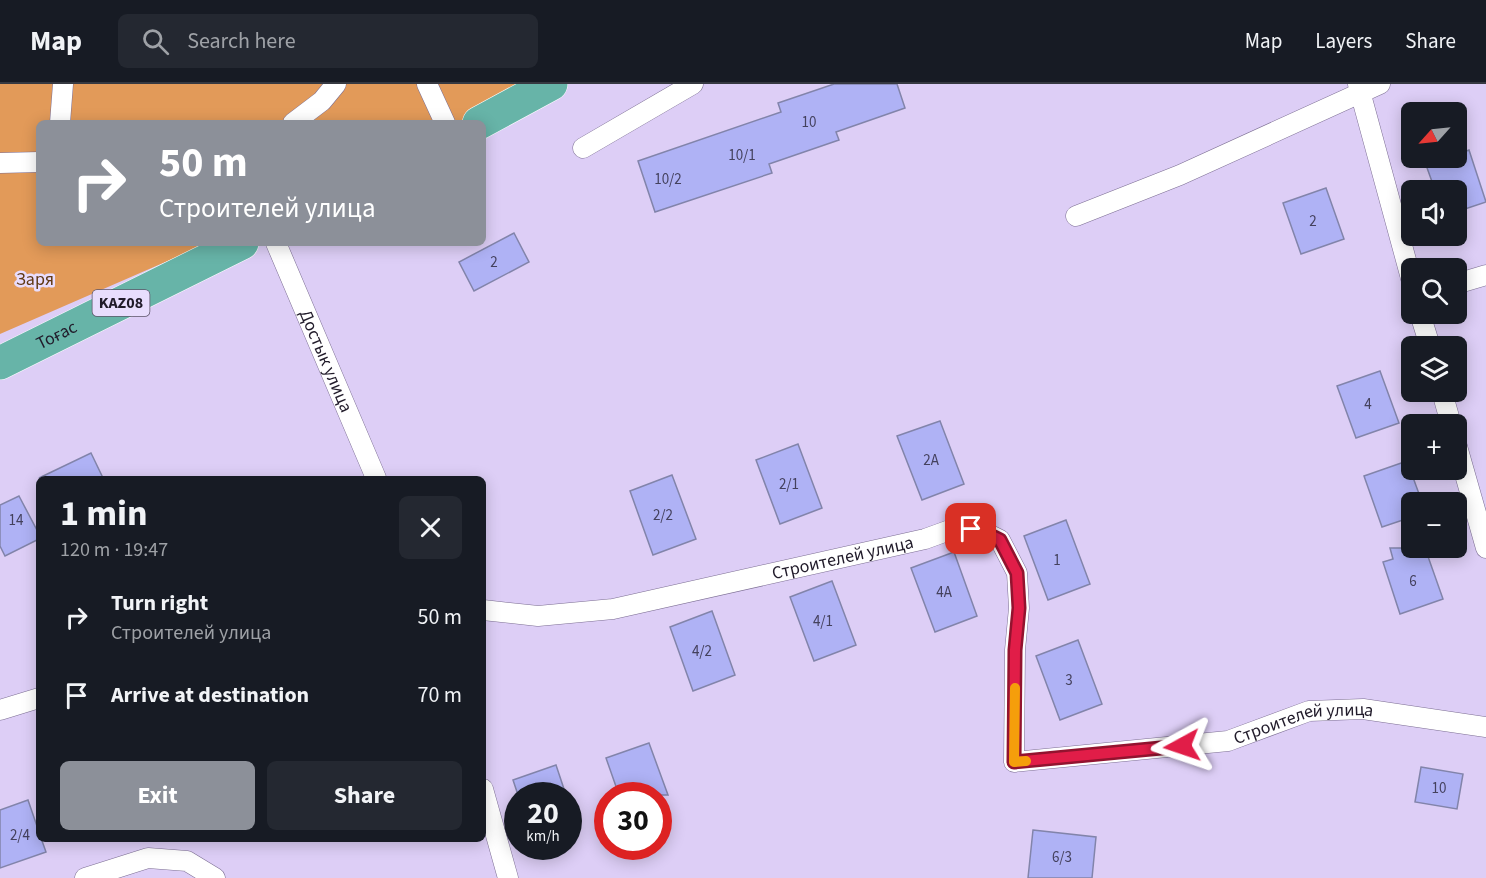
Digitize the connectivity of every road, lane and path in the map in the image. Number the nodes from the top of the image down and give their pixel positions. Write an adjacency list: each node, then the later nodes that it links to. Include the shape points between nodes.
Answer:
1 (63, 84): 8 (street)
2 (336, 84): 9 (street, via 322,101)
3 (427, 84): 10 (street)
4 (551, 84): 11 (highway)
5 (693, 84): 12 (street)
6 (1380, 84): 7 (street)
7 (1360, 88): 15 (street, via 1180,175); 18 (street)
8 (60, 120)
9 (297, 120)
10 (444, 120)
11 (485, 120)
12 (583, 148)
13 (36, 162): 14 (street)
14 (0, 163)
15 (1076, 216)
16 (236, 246): 21 (highway, Тоғас / KAZ08)
17 (277, 246): 22 (street, Достык улица)
18 (1406, 258)
19 (1486, 276): 20 (street)
20 (1467, 281)
21 (0, 363)
22 (375, 476)
23 (1467, 480): 24 (street)
24 (1486, 548)
25 (486, 610): 28 (street, Строителей улица, via 538,616 613,609 925,539 958,527 1000,540 1017,573 1014,762 1228,741 1309,711 1363,709)
26 (36, 699): 27 (street)
27 (0, 710)
28 (1486, 727)
29 (486, 800): 32 (street)
30 (85, 878): 31 (street, via 148,858 187,861)
31 (215, 878)
32 (508, 878)

